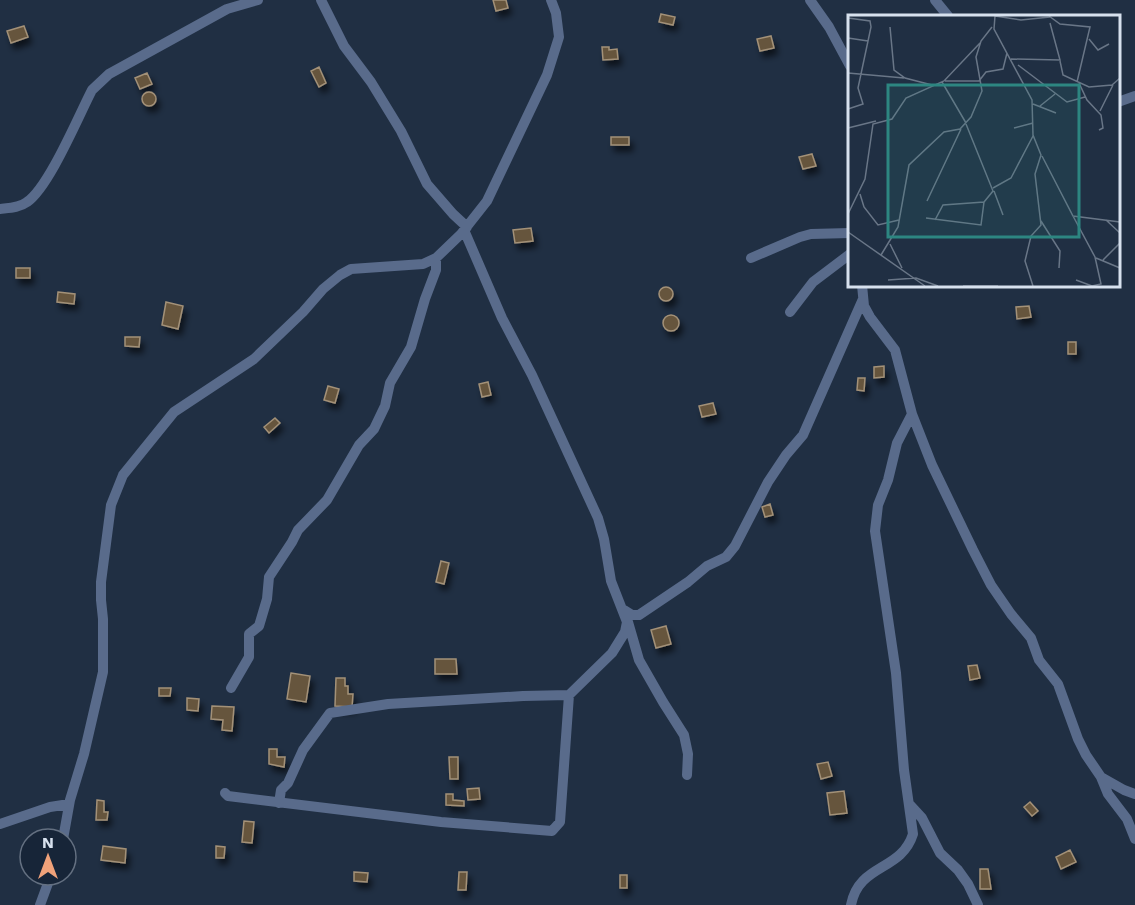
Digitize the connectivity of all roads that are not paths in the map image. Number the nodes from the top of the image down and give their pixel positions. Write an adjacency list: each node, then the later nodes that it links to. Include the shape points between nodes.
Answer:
1 (258, 0): 10 (street, via 227,9 104,78 92,90 51,172 30,200)
2 (321, 0): 11 (street, via 344,46 401,131 427,184)
3 (551, 0): 11 (street, via 559,37 547,75 495,187)
4 (810, 0): 7 (street)
5 (935, 0): 6 (street)
6 (947, 15)
7 (848, 62)
8 (1135, 96): 9 (street)
9 (1120, 102)
10 (0, 209)
11 (465, 228): 14 (street); 20 (street, via 502,318 594,509 611,581)
12 (848, 232): 15 (street, via 800,237)
13 (848, 256): 18 (street, via 813,282)
14 (436, 258): 23 (street, via 436,270 411,347 390,383 385,406 327,500 298,530 269,577 259,626 249,634 249,657); 30 (street, via 419,266 351,269 340,275 254,359 174,412 123,475 111,505 101,582 103,672)
15 (751, 258)
16 (862, 286): 17 (street)
17 (863, 299): 19 (street, via 872,321 895,350); 21 (street, via 803,435 768,482 735,546 726,557 707,566)
18 (790, 312)
19 (912, 414): 26 (street, via 932,465 982,567 1058,684 1078,739); 31 (street, via 897,443 878,505 875,531)
20 (624, 610): 21 (street); 22 (street)
21 (639, 615): 22 (street)
22 (627, 622): 24 (street, via 612,653); 25 (street, via 639,660 684,735)
23 (231, 688)
24 (569, 695): 29 (street, via 387,704 333,711 303,750 281,790); 29 (street, via 560,822 552,831)
25 (687, 775)
26 (1101, 777): 28 (street); 34 (street)
27 (225, 793): 29 (street)
28 (1135, 794)
29 (279, 803)
30 (69, 804): 32 (street); 33 (street)
31 (910, 805): 37 (street, via 910,842 901,854 861,881); 38 (street, via 922,818 940,853 968,884)
32 (0, 824)
33 (65, 827)
34 (1135, 839)
35 (47, 887): 36 (street)
36 (40, 905)
37 (851, 905)
38 (978, 905)

